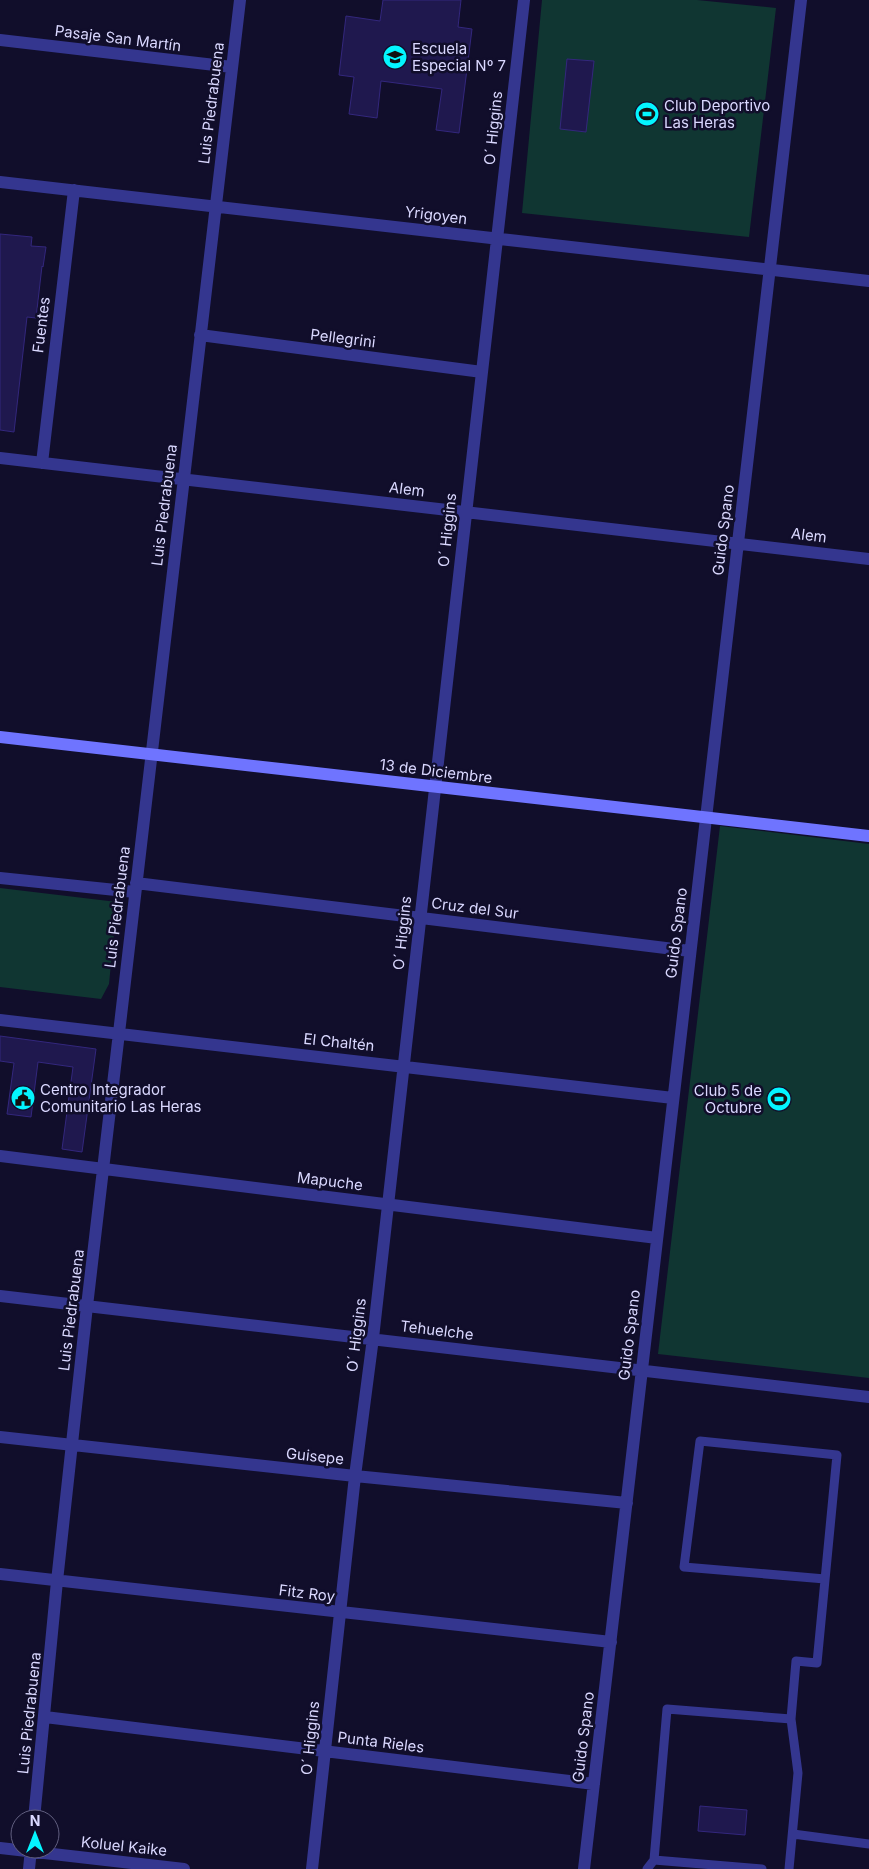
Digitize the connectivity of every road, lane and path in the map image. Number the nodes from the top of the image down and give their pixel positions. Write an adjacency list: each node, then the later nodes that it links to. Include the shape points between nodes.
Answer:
1 (240, 0): 5 (street, Luis Piedrabuena)
2 (524, 0): 9 (street, O´ Higgins)
3 (801, 0): 10 (street, Guido Spano)
4 (0, 40): 5 (street, Pasaje San Martín)
5 (232, 67): 8 (street, Luis Piedrabuena)
6 (0, 182): 7 (street, Yrigoyen)
7 (74, 190): 8 (street, Yrigoyen); 15 (street, Fuentes)
8 (216, 206): 9 (street, Yrigoyen); 12 (street, Luis Piedrabuena)
9 (497, 238): 10 (street, Yrigoyen); 13 (street, O´ Higgins)
10 (770, 270): 11 (street, Yrigoyen); 18 (street, Guido Spano)
11 (869, 281)
12 (200, 336): 13 (street, Pellegrini); 16 (street, Luis Piedrabuena)
13 (482, 372): 17 (street, O´ Higgins)
14 (0, 458): 15 (street, Alem)
15 (42, 463): 16 (street, Alem)
16 (184, 480): 17 (street, Alem); 21 (street, Luis Piedrabuena)
17 (466, 512): 18 (street, Alem); 22 (street, O´ Higgins)
18 (738, 543): 19 (street, Alem); 23 (street, Guido Spano)
19 (869, 558)
20 (0, 737): 21 (street, 13 de Diciembre)
21 (151, 754): 22 (street, 13 de Diciembre); 26 (street, Luis Piedrabuena)
22 (435, 787): 23 (street, 13 de Diciembre); 27 (street, O´ Higgins)
23 (706, 818): 24 (street, 13 de Diciembre); 28 (street, Guido Spano)
24 (869, 836)
25 (0, 878): 26 (street, Cruz del Sur)
26 (136, 888): 27 (street, Cruz del Sur); 30 (street, Luis Piedrabuena)
27 (420, 918): 28 (street, Cruz del Sur); 31 (street, O´ Higgins)
28 (690, 951): 32 (street, Guido Spano)
29 (0, 1020): 30 (street, El Chaltén)
30 (119, 1034): 31 (street, El Chaltén); 34 (street, Luis Piedrabuena)
31 (403, 1066): 32 (street, El Chaltén); 35 (street, O´ Higgins)
32 (673, 1098): 36 (street, Guido Spano)
33 (0, 1156): 34 (street, Mapuche)
34 (105, 1169): 35 (street, Mapuche); 38 (street, Luis Piedrabuena)
35 (388, 1204): 36 (street, Mapuche); 39 (street, O´ Higgins)
36 (657, 1238): 40 (street, Guido Spano)
37 (0, 1296): 38 (street, Tehuelche)
38 (87, 1306): 39 (street, Tehuelche); 43 (street, Luis Piedrabuena)
39 (372, 1338): 40 (street, Tehuelche); 44 (street, O´ Higgins)
40 (642, 1371): 41 (street, Tehuelche); 45 (street, Guido Spano)
41 (869, 1397)
42 (0, 1437): 43 (street, Guisepe)
43 (73, 1445): 44 (street, Guisepe); 48 (street, Luis Piedrabuena)
44 (355, 1476): 45 (street, Guisepe); 49 (street, O´ Higgins)
45 (627, 1504): 50 (street, Guido Spano)
46 (0, 1574): 48 (street, Fitz Roy)
47 (825, 1580): 47 (lane, via 684,1567 700,1441 837,1455); 52 (lane, via 817,1663 796,1661)
48 (58, 1581): 49 (street, Fitz Roy); 51 (street, Luis Piedrabuena)
49 (339, 1613): 50 (street, Fitz Roy); 53 (street, O´ Higgins)
50 (611, 1642): 54 (street, Guido Spano)
51 (45, 1717): 53 (street, Punta Rieles); 55 (street, Luis Piedrabuena)
52 (791, 1719): 56 (lane, via 798,1773); 59 (lane, via 667,1709)
53 (324, 1751): 54 (street, Punta Rieles); 61 (street, O´ Higgins)
54 (594, 1784): 62 (street, Guido Spano)
55 (35, 1809)
56 (792, 1834): 57 (lane); 65 (lane)
57 (869, 1844)
58 (60, 1854): 60 (street, Koluel Kaike)
59 (654, 1860): 63 (lane); 64 (lane)
60 (184, 1869)
61 (312, 1869)
62 (584, 1869)
63 (647, 1869)
64 (762, 1869)
65 (789, 1869)

